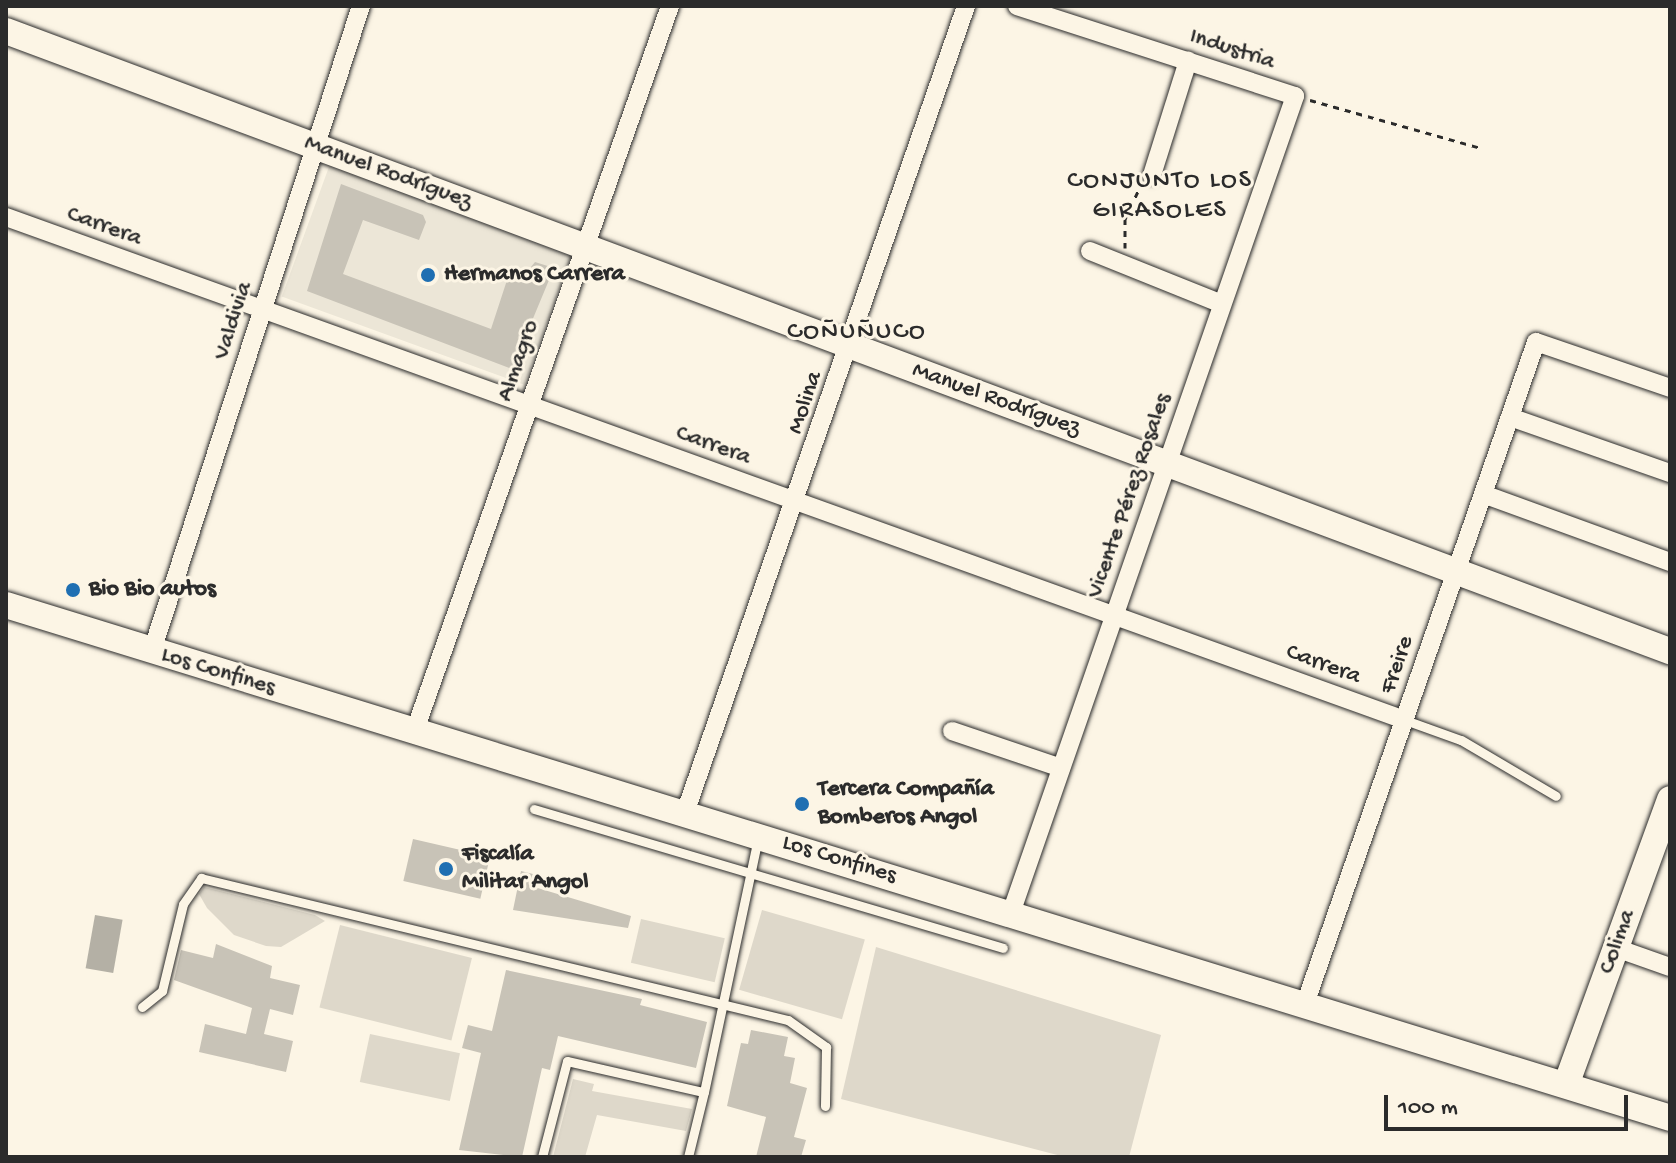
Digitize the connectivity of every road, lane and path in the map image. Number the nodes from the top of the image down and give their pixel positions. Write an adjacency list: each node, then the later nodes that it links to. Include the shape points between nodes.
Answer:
1 (11, 6): 6 (main road)
2 (361, 6): 9 (street, Valdivia)
3 (670, 6): 13 (street, Almagro)
4 (966, 6): 18 (street, Molina)
5 (1017, 6): 7 (street, Industria)
6 (6, 31): 9 (main road, Manuel Rodríguez)
7 (1188, 61): 8 (street, Industria); 11 (street)
8 (1295, 96): 10 (path); 16 (street, Vicente Pérez Rosales)
9 (315, 146): 13 (main road, Manuel Rodríguez); 17 (street, Valdivia)
10 (1481, 148)
11 (1152, 175): 15 (path, via 1125,219)
12 (6, 217): 17 (street, Carrera)
13 (585, 246): 18 (main road, Manuel Rodríguez); 20 (street, Almagro)
14 (1090, 251): 15 (street)
15 (1130, 267): 16 (street)
16 (1222, 304): 22 (street, Vicente Pérez Rosales)
17 (262, 310): 20 (street, Carrera); 30 (street, Valdivia)
18 (851, 346): 22 (main road, Manuel Rodríguez); 25 (street, Molina)
19 (1670, 388): 21 (street, Freire, via 1536,342)
20 (529, 405): 25 (street, Carrera); 34 (street, Almagro)
21 (1510, 417): 23 (street); 24 (street, Freire)
22 (1167, 464): 27 (main road, Manuel Rodríguez); 29 (street, Vicente Pérez Rosales)
23 (1670, 473)
24 (1483, 494): 26 (street); 27 (street, Freire)
25 (796, 501): 29 (street, Carrera); 39 (street, Molina)
26 (1670, 562)
27 (1456, 572): 31 (main road, Manuel Rodríguez); 32 (street, Freire)
28 (6, 605): 30 (main road, Los Confines)
29 (1114, 616): 32 (street, Carrera); 35 (street, Vicente Pérez Rosales)
30 (152, 651): 34 (main road, Los Confines)
31 (1670, 651)
32 (1405, 720): 36 (lane, via 1461,740); 47 (street, Freire)
33 (952, 731): 35 (street)
34 (414, 733): 39 (main road, Los Confines)
35 (1061, 768): 42 (street, Vicente Pérez Rosales)
36 (1556, 796)
37 (1670, 799): 44 (main road, Colima)
38 (534, 809): 41 (lane)
39 (685, 813): 40 (main road, Los Confines)
40 (758, 835): 41 (lane); 42 (main road, Los Confines)
41 (755, 876): 43 (lane); 46 (lane)
42 (1011, 913): 47 (main road, Los Confines)
43 (1003, 948)
44 (1616, 948): 45 (street); 49 (main road, Colima)
45 (1670, 967)
46 (723, 1003): 48 (lane, via 201,878 183,904 162,991); 50 (lane); 51 (lane, via 808,1028 831,1061)
47 (1305, 1004): 49 (main road, Los Confines)
48 (142, 1007)
49 (1566, 1085): 52 (main road, Los Confines)
50 (704, 1092): 53 (lane, via 567,1061); 54 (lane)
51 (825, 1106)
52 (1670, 1118)
53 (542, 1157)
54 (688, 1157)

